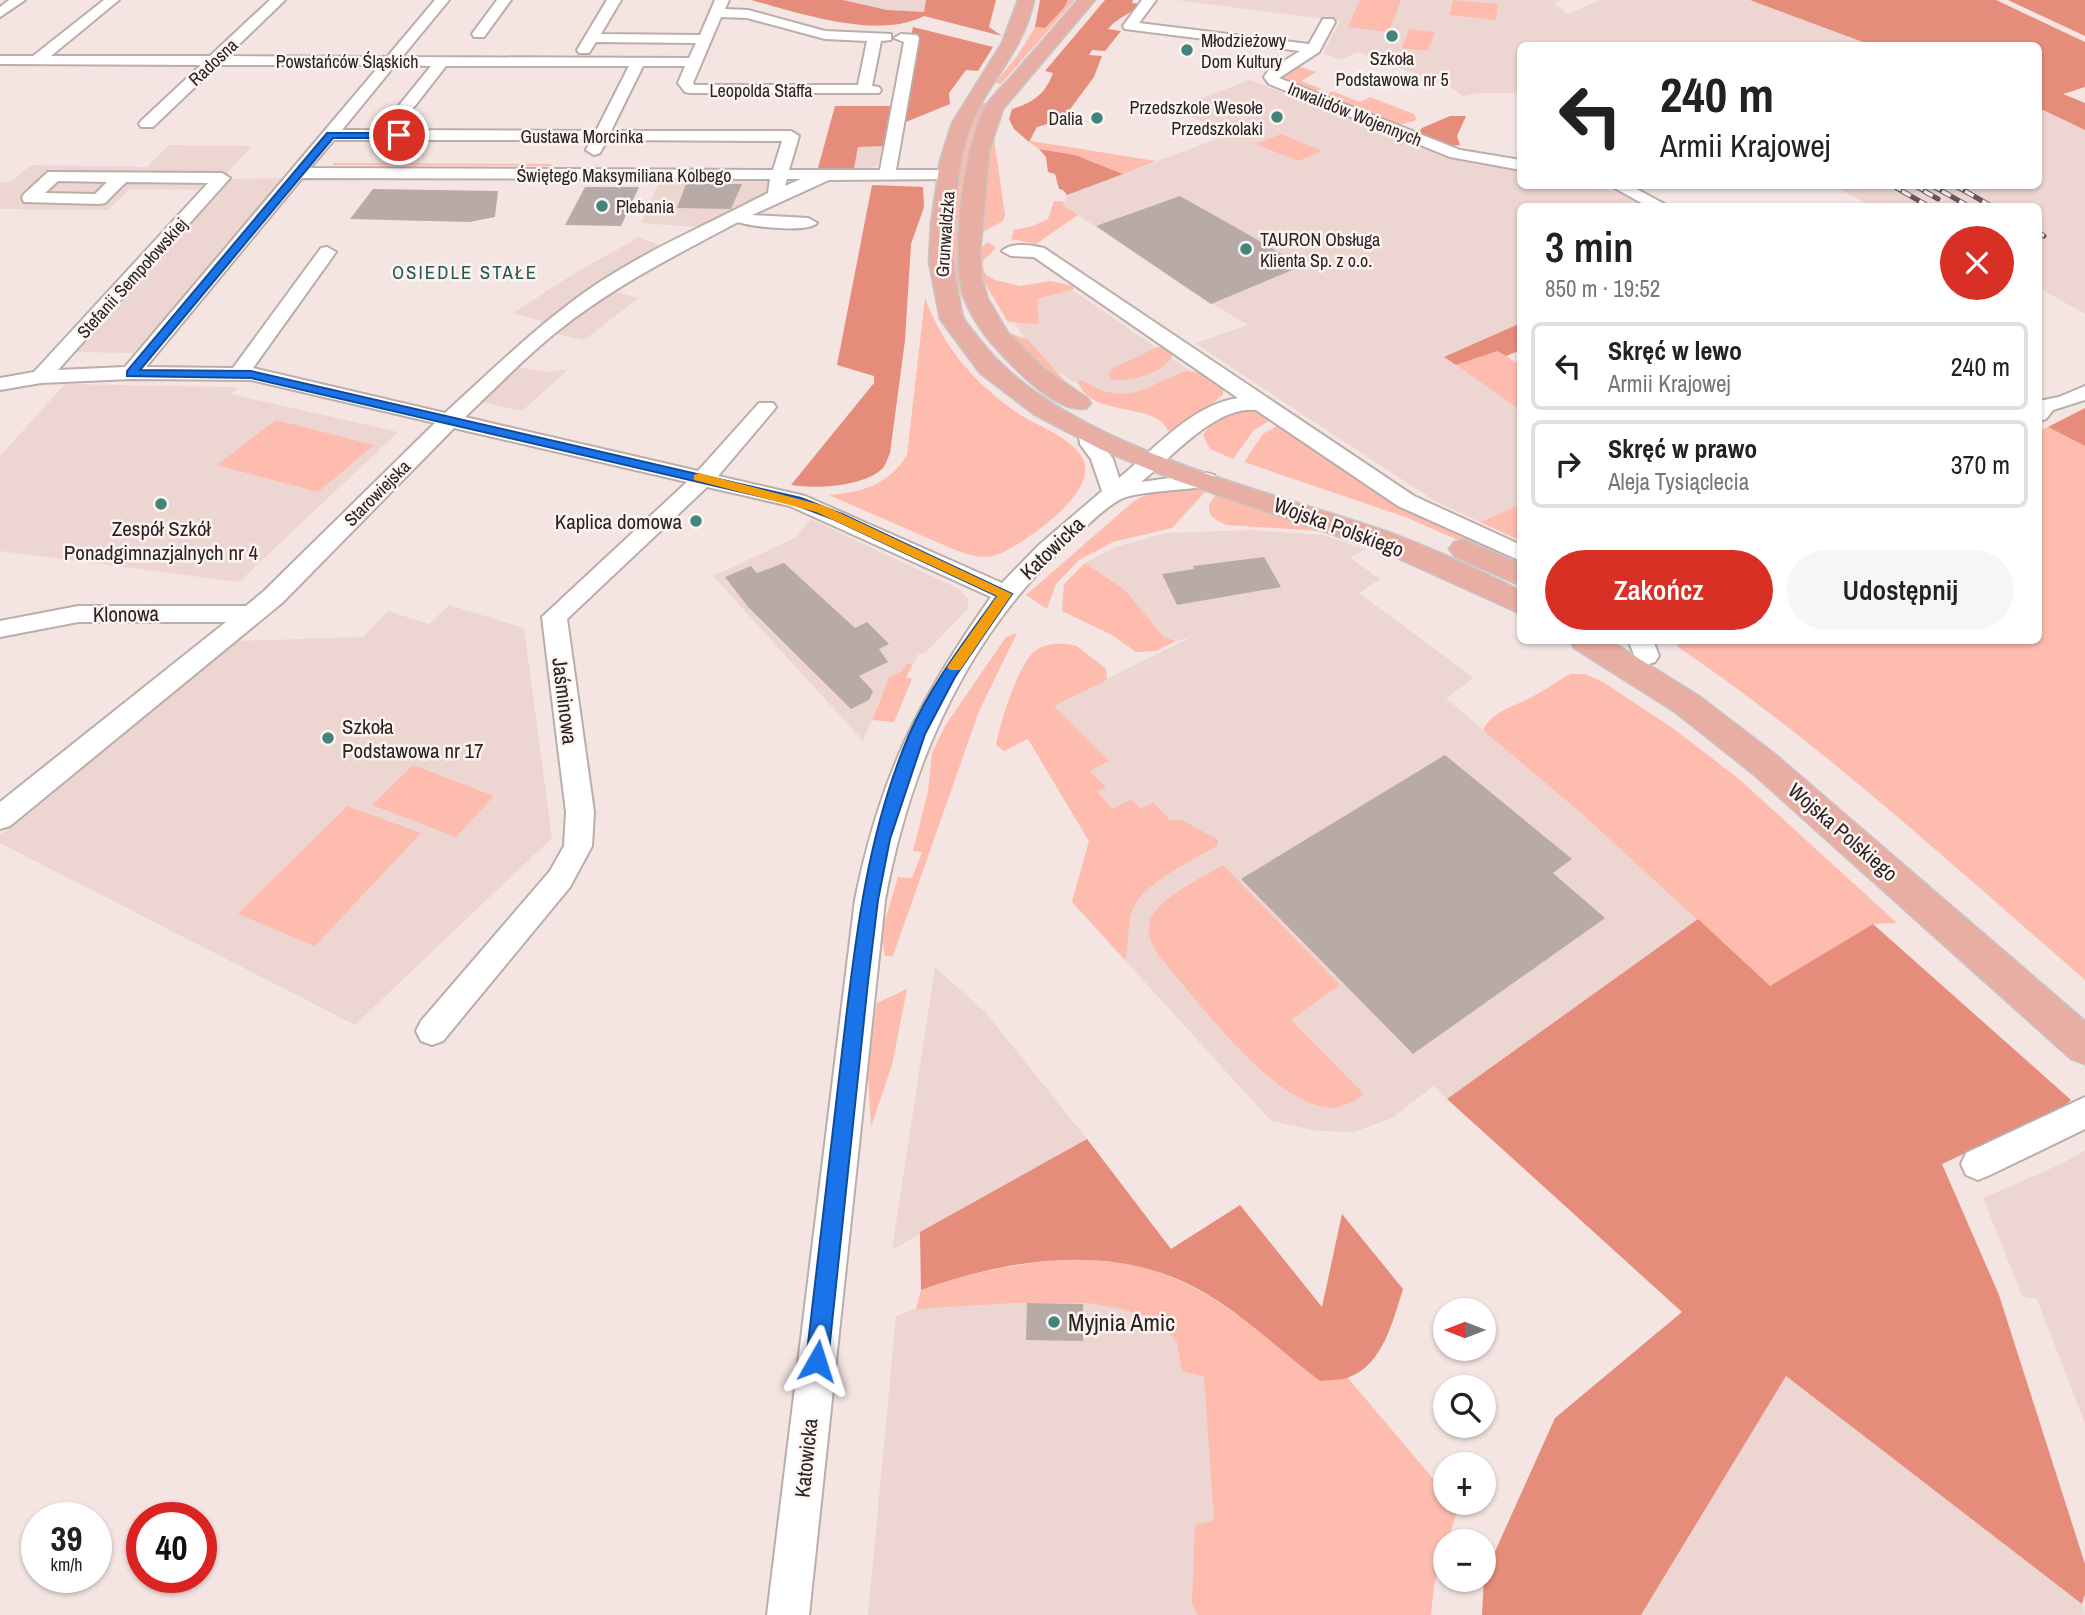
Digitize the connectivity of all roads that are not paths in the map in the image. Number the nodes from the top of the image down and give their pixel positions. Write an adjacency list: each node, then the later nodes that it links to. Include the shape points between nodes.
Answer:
1 (18, 0): 11 (street)
2 (112, 0): 19 (street)
3 (278, 0): 20 (street, Radosna)
4 (442, 0): 21 (street)
5 (504, 0): 13 (street)
6 (614, 0): 15 (street)
7 (1026, 0): 37 (main road, Grunwaldzka, via 1012,45 960,127)
8 (1087, 0): 56 (main road, Grunwaldzka, via 1000,98 989,119 976,174 970,277 991,328 1013,355)
9 (1149, 0): 17 (street, via 1130,26)
10 (719, 7): 16 (street); 26 (street, via 825,35 881,37)
11 (0, 13)
12 (1328, 22): 17 (street, Inwalidów Wojennych)
13 (479, 34)
14 (901, 37): 26 (street, via 912,38)
15 (591, 38): 16 (street); 23 (street)
16 (705, 39): 25 (street)
17 (1314, 49): 31 (street, Inwalidów Wojennych, via 1271,77 1456,154)
18 (0, 60): 19 (street, Powstańców Śląskich)
19 (37, 60): 20 (street, Powstańców Śląskich)
20 (216, 61): 21 (street, Powstańców Śląskich); 27 (street, Radosna)
21 (391, 61): 22 (street, Powstańców Śląskich); 28 (street)
22 (442, 61): 23 (street, Powstańców Śląskich); 29 (street)
23 (577, 61): 24 (street, Powstańców Śląskich)
24 (638, 62): 25 (street, Powstańców Śląskich); 30 (street)
25 (694, 62): 26 (street, Leopolda Staffa, via 685,83 690,89)
26 (882, 90): 36 (street)
27 (147, 124)
28 (331, 135): 29 (street, Gustawa Morcinka); 32 (street)
29 (384, 135): 30 (street, Gustawa Morcinka)
30 (601, 136): 33 (street); 34 (street, Gustawa Morcinka, via 791,136)
31 (1517, 165)
32 (298, 173): 33 (street, Świętego Maksymiliana Kolbego); 46 (street)
33 (582, 174): 34 (street, Świętego Maksymiliana Kolbego)
34 (779, 175): 35 (street, Świętego Maksymiliana Kolbego); 40 (street)
35 (826, 175): 36 (street, Świętego Maksymiliana Kolbego); 42 (street, Starowiejska)
36 (887, 175): 37 (street, Świętego Maksymiliana Kolbego)
37 (949, 175): 55 (main road, Grunwaldzka, via 939,266 956,325 1010,386)
38 (122, 177): 48 (street, Stefanii Sempołowskiej, via 222,178)
39 (1625, 189): 41 (street)
40 (774, 197): 42 (street, Starowiejska); 43 (street, Starowiejska)
41 (1653, 203)
42 (809, 210): 43 (street, via 748,220)
43 (735, 216): 54 (street, Starowiejska, via 598,292 550,327)
44 (1011, 251): 51 (street, via 1038,252)
45 (327, 252): 47 (street)
46 (131, 373): 47 (street); 48 (street)
47 (240, 374): 54 (street)
48 (41, 377): 49 (street)
49 (0, 384)
50 (2085, 392): 52 (street, via 2064,402)
51 (1262, 405): 56 (street, Katowicka, via 1251,401 1224,406); 60 (street, via 1406,501)
52 (2042, 405)
53 (766, 407): 57 (street, Jaśminowa)
54 (450, 420): 57 (street); 64 (street, Starowiejska)
55 (1090, 436): 56 (main road, Grunwaldzka); 59 (street)
56 (1162, 453): 58 (main road, Wojska Polskiego); 59 (street, Katowicka); 61 (main road, Wojska Polskiego, via 1413,528)
57 (704, 478): 62 (street, via 821,509); 70 (street, Jaśminowa, via 554,617 580,812 578,846 560,879)
58 (1206, 480): 59 (street); 63 (main road, Wojska Polskiego, via 1395,545)
59 (1114, 492): 62 (street, Katowicka, via 1060,537)
60 (1517, 552)
61 (1517, 574)
62 (1006, 594): 74 (street, Katowicka, via 949,674 917,734 877,860 859,982)
63 (1517, 602)
64 (253, 614): 65 (street, Klonowa, via 78,614); 68 (street, Starowiejska)
65 (0, 629)
66 (1592, 644): 71 (main road, Wojska Polskiego, via 1670,692 1764,764)
67 (1636, 646): 69 (main road, Wojska Polskiego, via 1805,774)
68 (0, 818)
69 (2085, 1018)
70 (432, 1031)
71 (2085, 1046)
72 (2085, 1112): 73 (street)
73 (1978, 1164)
74 (788, 1615)

